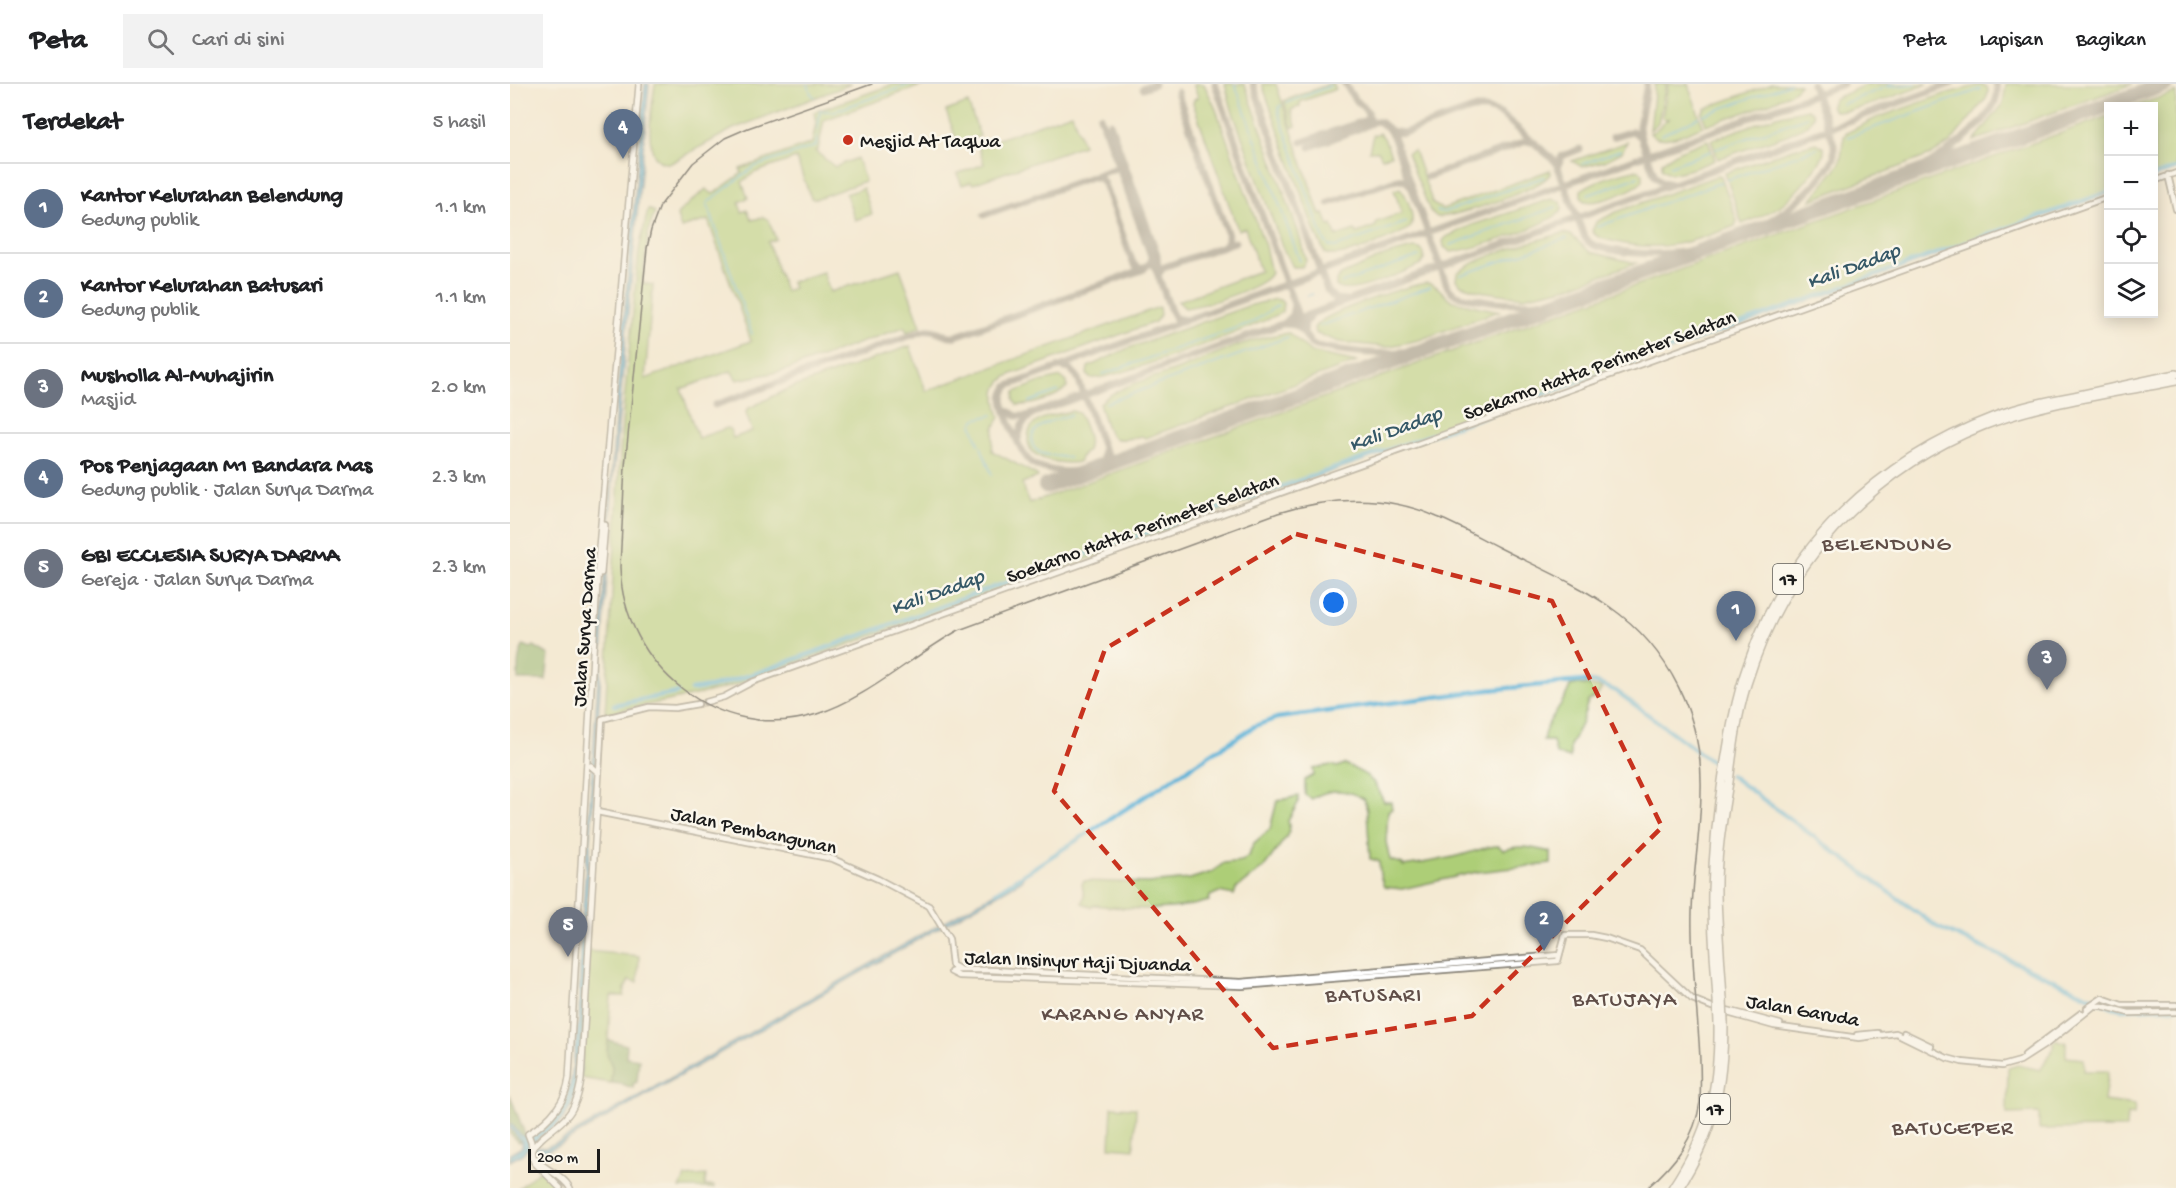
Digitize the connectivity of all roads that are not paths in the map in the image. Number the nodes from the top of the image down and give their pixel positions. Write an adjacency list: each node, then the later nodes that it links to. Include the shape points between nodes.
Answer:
1 (640, 84): 10 (main road, Jalan Surya Darma, via 611,414 595,667)
2 (2176, 173): 3 (main road)
3 (2168, 175): 4 (main road); 6 (main road)
4 (2158, 179)
5 (2104, 199): 10 (main road, Soekarno Hatta Perimeter Selatan, via 761,679 733,696 602,719)
6 (2176, 208)
7 (2176, 374): 9 (highway, 17, via 2014,409 1978,422)
8 (2176, 381): 9 (highway, 17, via 2017,414)
9 (1937, 445): 22 (highway, 17, bridge, via 1878,487 1819,545 1792,583 1753,665 1728,763 1714,850 1712,893)
10 (593, 769): 11 (main road, Jalan Surya Darma); 13 (main road, Jalan Surya Darma)
11 (597, 814): 12 (main road, Jalan Surya Darma); 14 (main road, Jalan Pembangunan, via 833,859 923,902)
12 (591, 917): 13 (main road); 25 (main road, Jalan Surya Darma)
13 (580, 919): 24 (main road, Jalan Surya Darma)
14 (940, 926): 16 (main road, Jalan Pembangunan, via 951,945 952,964); 17 (main road, Jalan Pembangunan, via 948,940)
15 (1558, 958): 18 (main road, Jalan Insinyur Haji Djuanda, via 1242,986); 23 (main road, Jalan Garuda, via 1565,936 1606,938 1640,950 1692,999 1746,1017)
16 (962, 970): 17 (main road, Jalan Insinyur Haji Djuanda); 18 (main road, Jalan Insinyur Haji Djuanda)
17 (951, 972): 18 (main road, Jalan Insinyur Haji Djuanda)
18 (990, 973)
19 (2176, 1005): 20 (main road, Jalan Garuda)
20 (2162, 1008): 21 (main road, Jalan Garuda); 23 (main road, Jalan Garuda, via 2129,1013 2094,1006 2032,1054 2002,1066 1955,1060 1896,1033 1867,1038); 23 (main road, Jalan Garuda, via 2098,1000 2025,1055 2002,1064 1950,1056 1896,1030 1860,1035)
21 (2176, 1012)
22 (1721, 1022): 30 (highway, 17, via 1714,1092 1707,1119 1696,1149); 31 (highway, 17, via 1723,1065 1713,1120)
23 (1825, 1032)
24 (571, 1070): 25 (main road); 26 (main road, Jalan Surya Darma, via 566,1093 555,1113 528,1134)
25 (582, 1070): 26 (main road, Jalan Surya Darma, via 572,1110)
26 (533, 1149): 27 (main road, via 537,1161); 28 (main road, via 536,1166)
27 (564, 1179): 28 (main road); 29 (main road)
28 (559, 1187)
29 (570, 1188)
30 (1672, 1188)
31 (1679, 1188)

